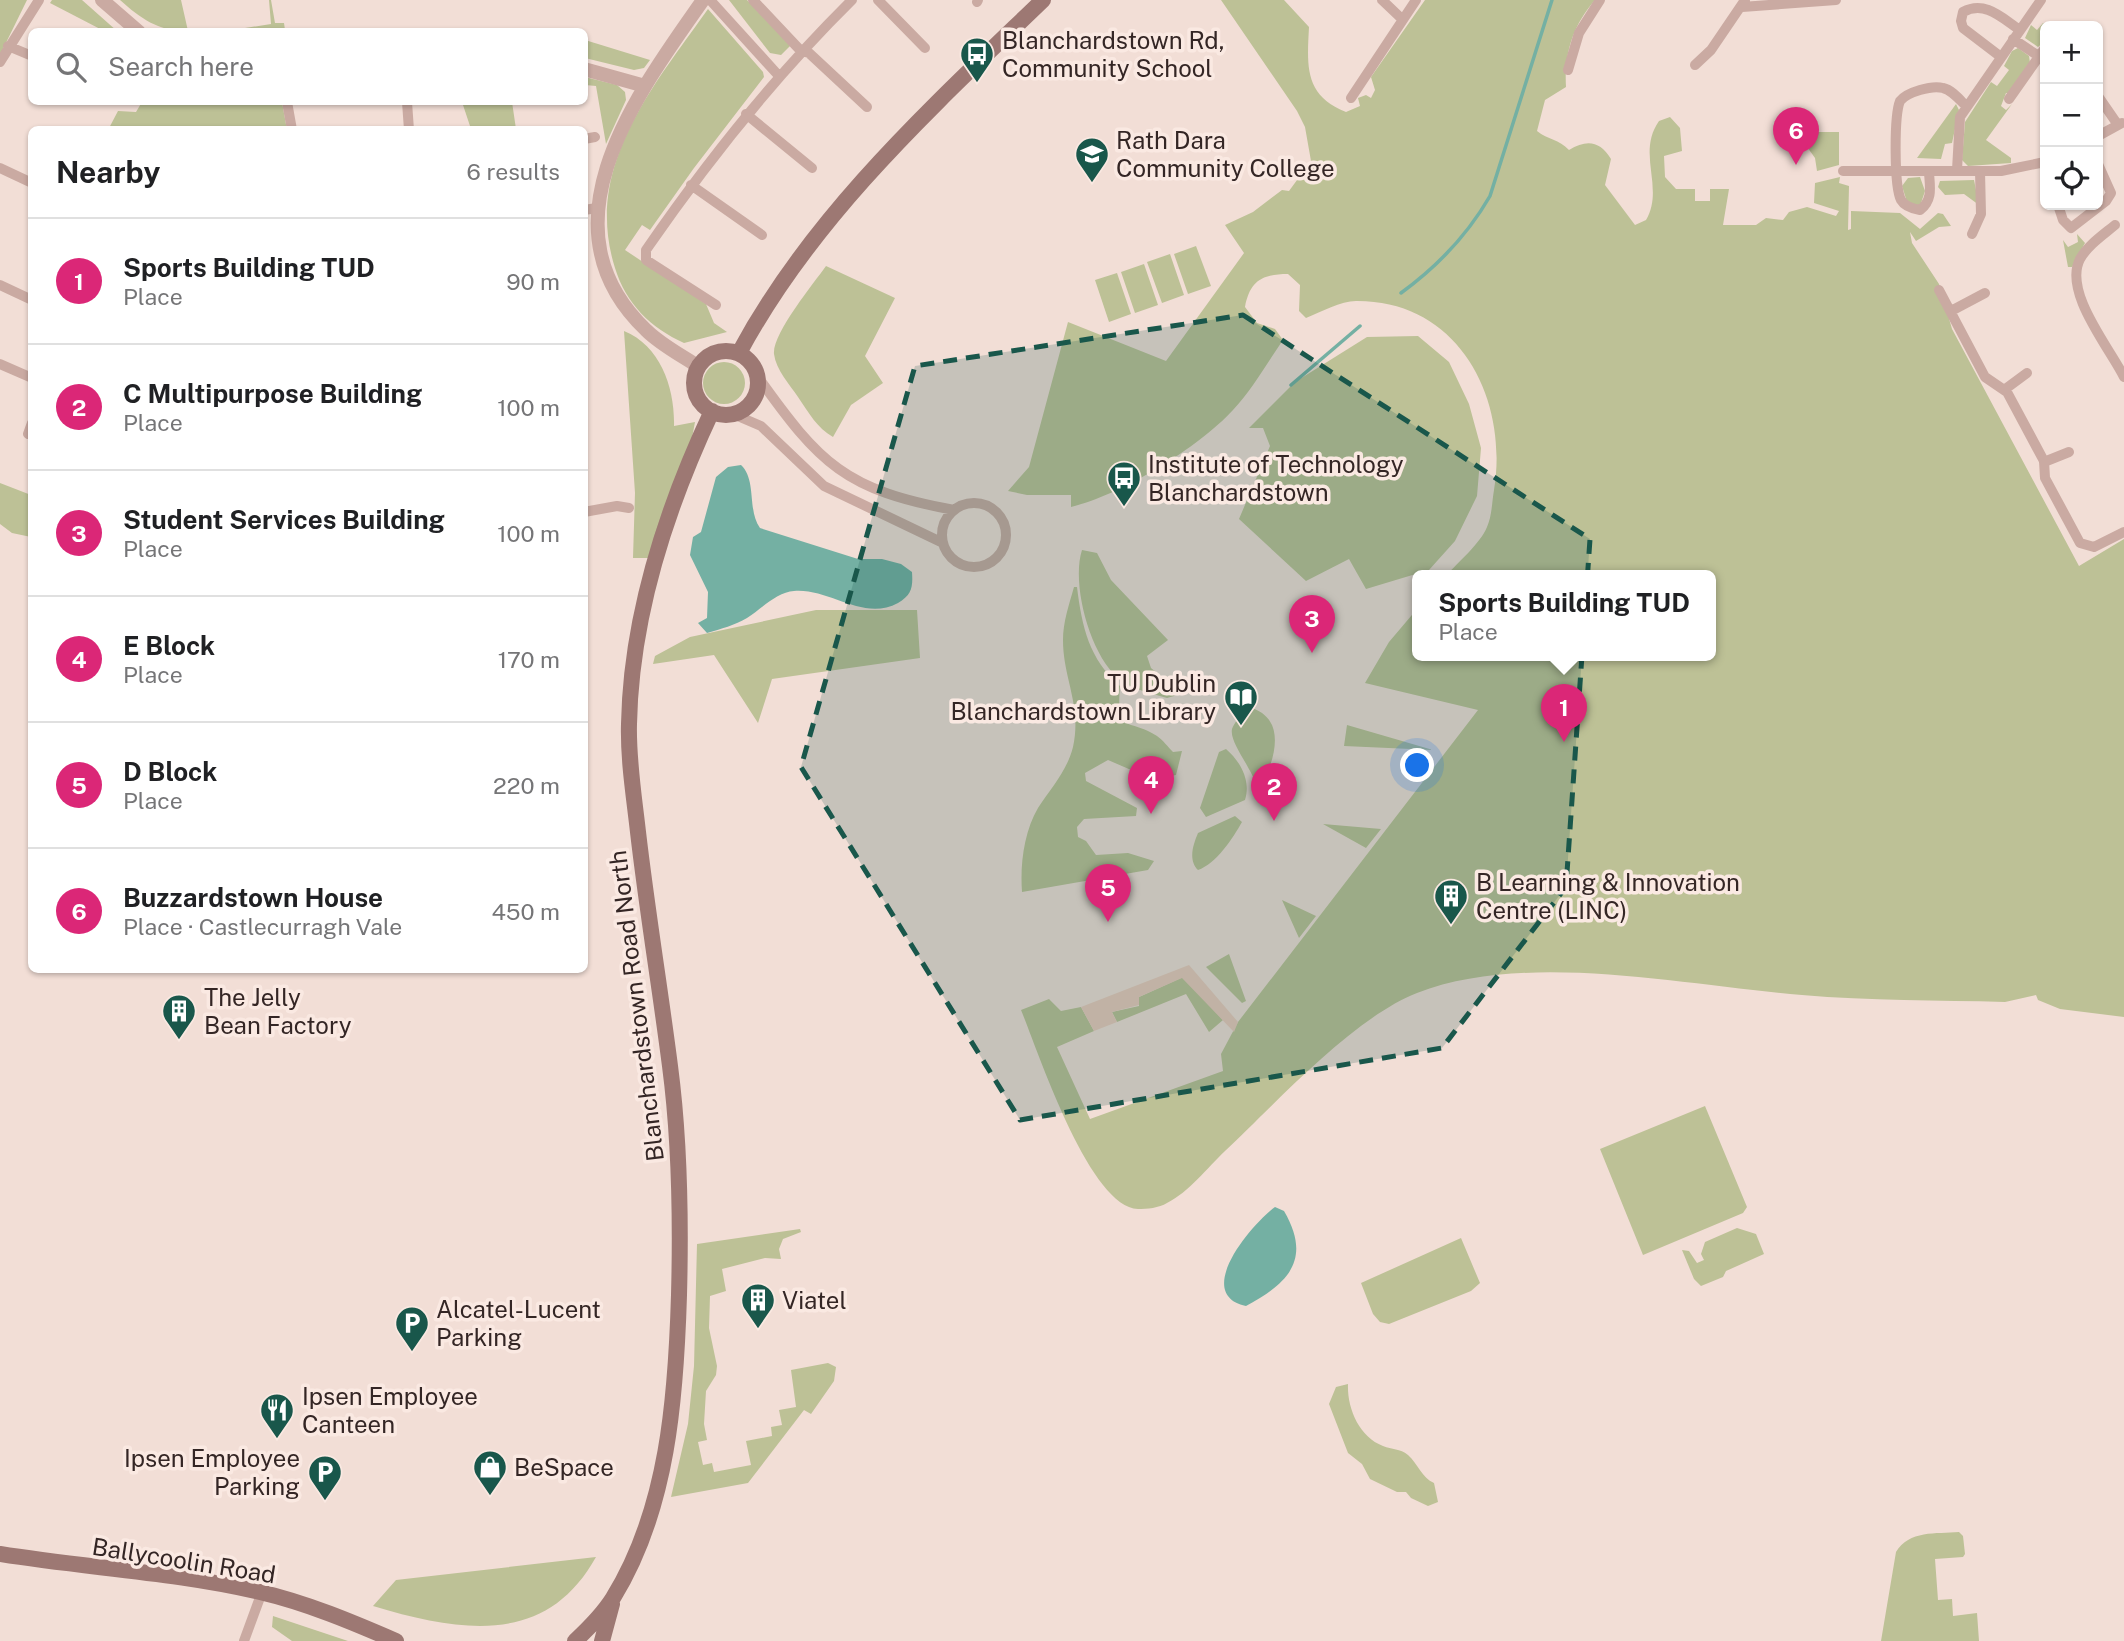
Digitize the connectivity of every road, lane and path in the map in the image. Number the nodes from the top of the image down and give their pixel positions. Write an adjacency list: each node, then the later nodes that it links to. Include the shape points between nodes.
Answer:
1 (39, 0): 18 (street)
2 (102, 0): 16 (street)
3 (703, 0): 30 (street)
4 (710, 0): 29 (street)
5 (753, 0): 20 (street)
6 (852, 0): 20 (street)
7 (878, 0): 19 (street)
8 (1043, 0): 67 (main road, via 864,178 778,288)
9 (1382, 0): 15 (street)
10 (1416, 0): 15 (street)
11 (1600, 0): 28 (street, via 1579,33)
12 (1836, 0): 14 (street)
13 (2041, 0): 17 (street)
14 (1744, 3): 26 (street)
15 (1402, 19): 31 (street)
16 (134, 28)
17 (2017, 34): 21 (street); 23 (street); 23 (street, via 1984,7 1963,12 1963,28)
18 (8, 46): 22 (street); 25 (street)
19 (925, 48)
20 (801, 51): 29 (street); 37 (street, via 809,53)
21 (2040, 53)
22 (28, 54)
23 (2001, 57): 36 (street)
24 (2040, 59): 32 (street)
25 (0, 62)
26 (1696, 65)
27 (588, 70): 30 (street)
28 (1568, 70)
29 (779, 76): 38 (street)
30 (645, 86): 55 (street, via 611,152)
31 (1351, 98)
32 (2009, 99)
33 (2103, 102): 39 (street)
34 (288, 105): 40 (street)
35 (407, 105): 41 (street)
36 (1966, 106): 46 (street, via 1957,129); 49 (street, via 1940,87 1904,95 1898,106)
37 (867, 107)
38 (746, 114): 45 (street); 53 (street)
39 (2121, 124): 42 (street)
40 (291, 126)
41 (409, 126)
42 (2103, 133)
43 (2040, 165): 48 (street)
44 (0, 167): 52 (street)
45 (812, 168)
46 (1957, 170): 48 (street); 50 (street)
47 (1843, 171): 49 (street)
48 (1980, 171): 59 (street, via 1981,214)
49 (1897, 172): 50 (street); 50 (street, via 1901,200 1920,210 1930,196)
50 (1929, 173)
51 (2103, 174): 54 (street, via 2111,193)
52 (28, 181)
53 (691, 185): 60 (street); 65 (street, via 646,250 646,260)
54 (2103, 203)
55 (591, 209): 70 (street, via 602,254 621,300 648,332)
56 (2060, 210): 57 (street, via 2071,228)
57 (2094, 210)
58 (2115, 225): 68 (street, via 2089,247 2079,261 2075,281 2081,300)
59 (1972, 234)
60 (762, 235)
61 (0, 285): 64 (street)
62 (1939, 290): 66 (street)
63 (1985, 293): 66 (street)
64 (28, 298)
65 (716, 305)
66 (1951, 311): 75 (street, via 1985,377)
67 (739, 353): 70 (main road, via 717,352); 73 (main road)
68 (2119, 353): 74 (street)
69 (0, 364): 72 (street)
70 (699, 367): 76 (main road, via 694,386)
71 (2027, 373): 75 (street)
72 (28, 376)
73 (758, 377): 77 (main road, via 750,404); 81 (street, via 807,444 843,473 888,494)
74 (2124, 377)
75 (2004, 390): 79 (street)
76 (712, 411): 77 (main road); 87 (main road, Blanchardstown Road North, via 672,502 654,560 631,684 632,778 677,1129 681,1244 671,1422 649,1512)
77 (733, 414): 84 (street, via 761,426 824,486)
78 (2069, 452): 79 (street)
79 (2044, 462): 83 (street, via 2045,478 2080,543 2094,547)
80 (629, 508): 82 (street)
81 (954, 509): 84 (street, via 944,522); 84 (street, via 969,503 989,506 1004,521 1006,542 996,558 978,567 959,563)
82 (588, 511)
83 (2124, 531)
84 (943, 543)
85 (0, 1554): 86 (main road, Ballycoolin Road)
86 (262, 1592): 88 (street); 89 (main road, Ballycoolin Road, via 340,1616)
87 (613, 1598): 90 (main road, Blanchardstown Road North); 91 (main road, Blanchardstown Road North)
88 (244, 1641)
89 (397, 1641)
90 (575, 1641)
91 (602, 1641)

